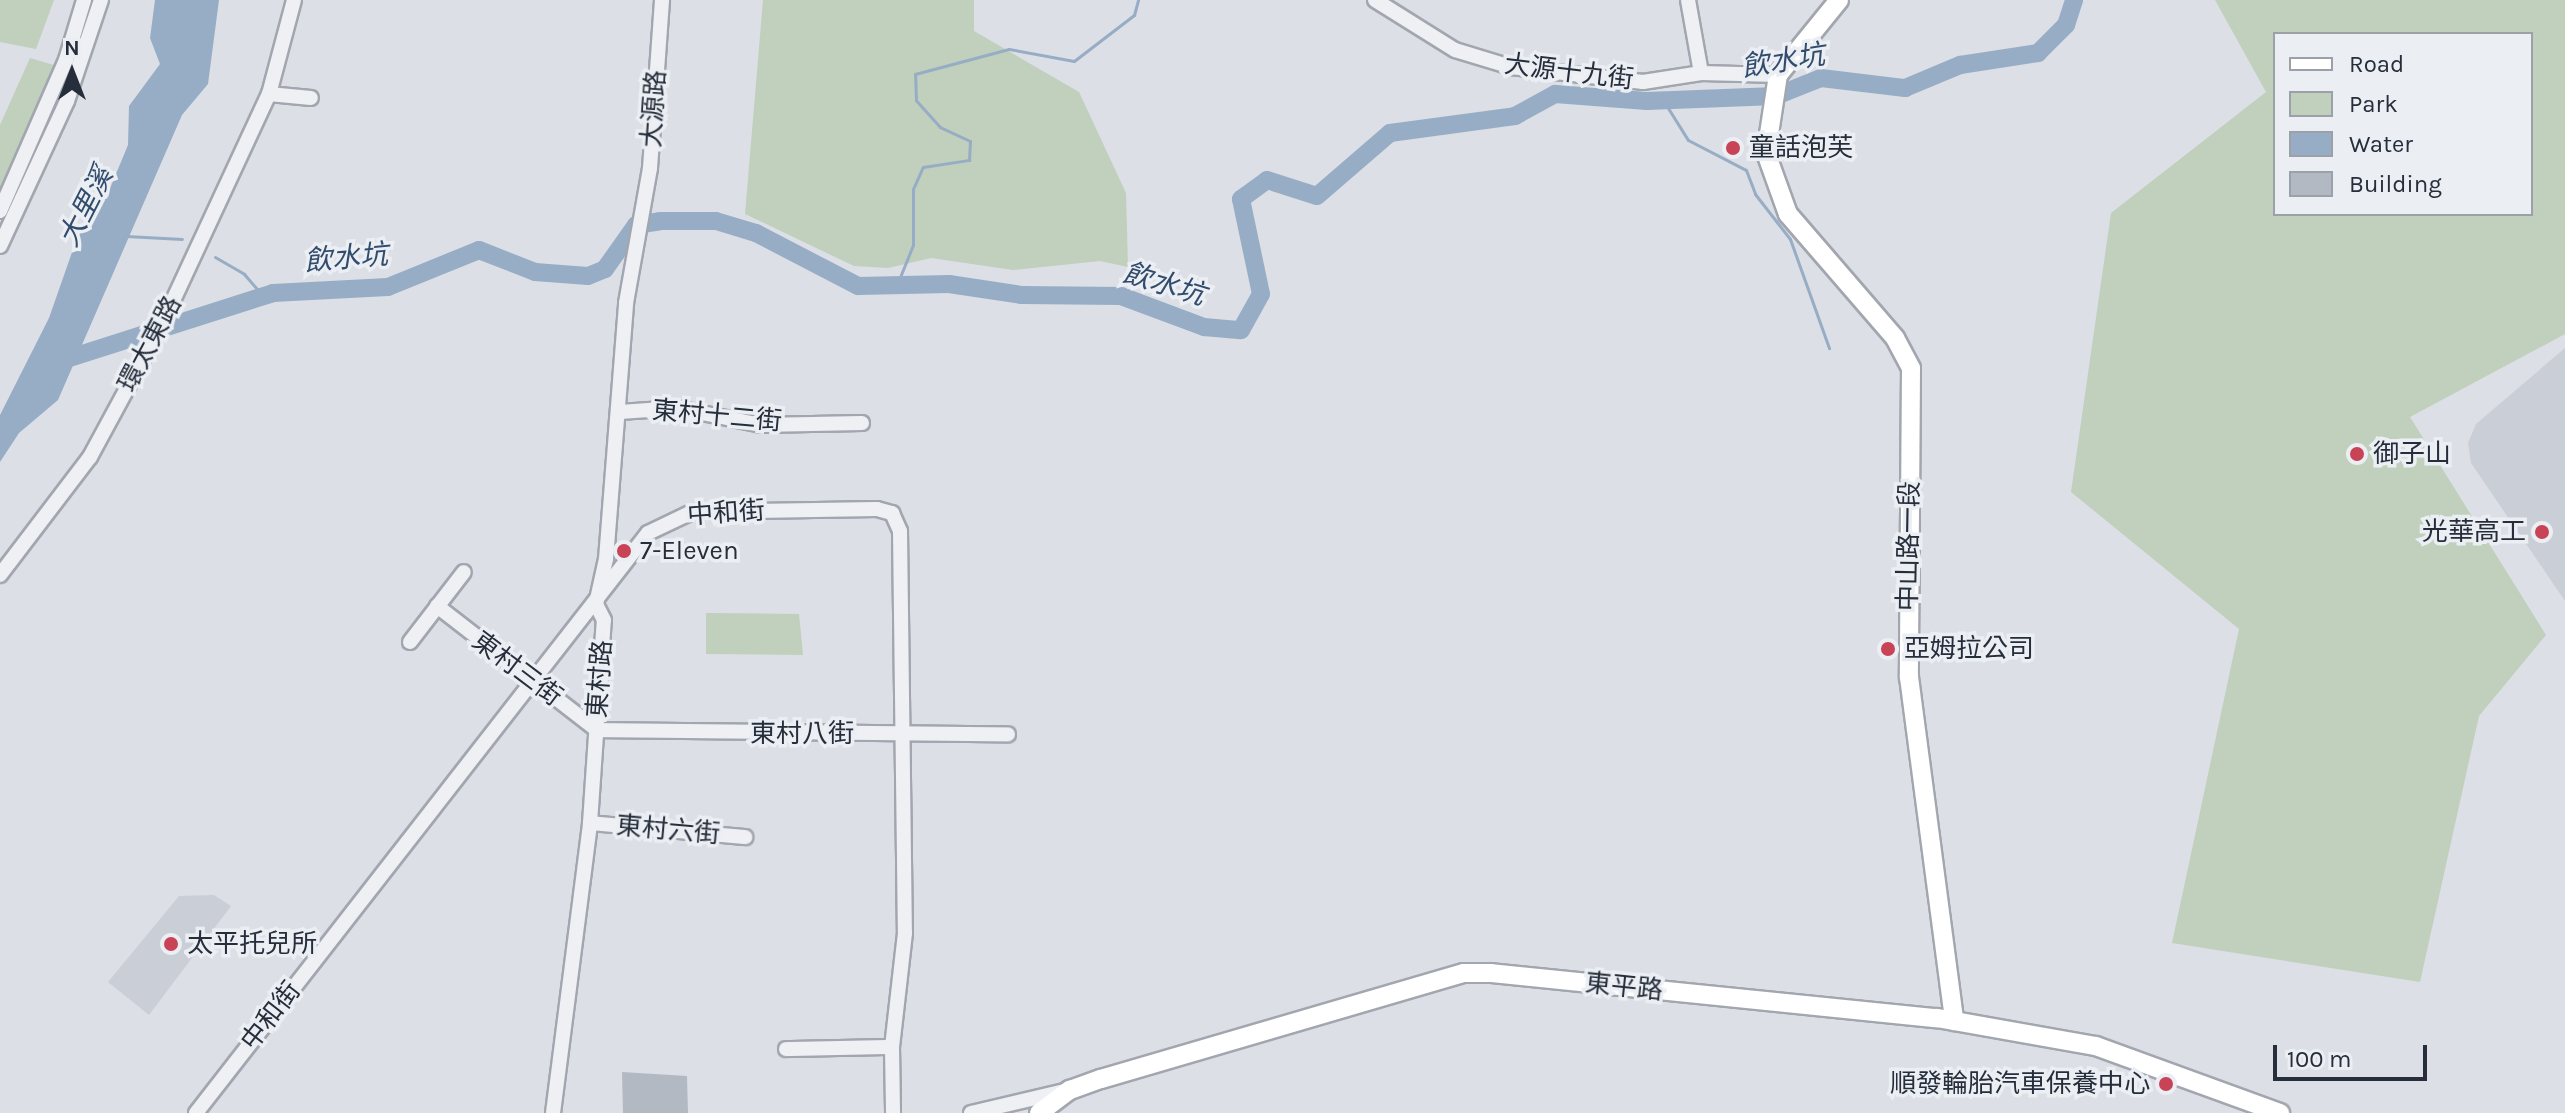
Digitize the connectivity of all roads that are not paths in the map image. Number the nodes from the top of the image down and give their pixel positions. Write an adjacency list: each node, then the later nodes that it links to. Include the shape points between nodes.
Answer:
1 (84, 0): 12 (street, via 66,60)
2 (101, 0): 13 (street, via 67,101)
3 (294, 0): 10 (street, 環太東路)
4 (662, 0): 14 (street, 大源路, via 650,168)
5 (1375, 0): 8 (street, 大源十九街, via 1455,50 1511,67 1643,82)
6 (1688, 0): 8 (street)
7 (1839, 0): 9 (main road)
8 (1701, 73): 9 (street, 大源十九街)
9 (1778, 75): 28 (main road, 中山路一段, via 1767,118 1768,170 1782,204 1895,338 1911,368 1909,677)
10 (269, 94): 11 (street); 18 (street, 環太東路, via 164,320 90,457)
11 (311, 98)
12 (0, 211)
13 (0, 246)
14 (634, 247): 15 (street, 東村路)
15 (620, 412): 16 (street, 東村十二街, via 677,408 761,425); 19 (street, 東村路)
16 (862, 423)
17 (464, 572): 20 (street)
18 (0, 575)
19 (596, 604): 22 (street, 中和街); 23 (street, 東村路, via 604,620); 24 (street, 中和街, via 648,533 670,518 718,510 892,513 900,531)
20 (437, 606): 21 (street); 22 (street, 東村三街)
21 (410, 642)
22 (532, 681): 23 (street, 東村三街); 32 (street, 中和街)
23 (597, 730): 24 (street, 東村八街); 26 (street, 東村路)
24 (903, 734): 25 (street, 東村八街); 29 (street, 中和街, via 905,942)
25 (1008, 734)
26 (590, 823): 27 (street, 東村六街); 33 (street, 東村路)
27 (745, 837)
28 (1954, 1021): 31 (main road, 東平路, via 1464,973); 37 (main road, 東平路, via 2096,1046)
29 (892, 1047): 30 (street); 34 (street, 中和街)
30 (786, 1049)
31 (1070, 1090): 35 (street, 東平路); 36 (main road)
32 (196, 1113)
33 (553, 1113)
34 (893, 1113)
35 (971, 1113)
36 (1039, 1113)
37 (2280, 1113)

